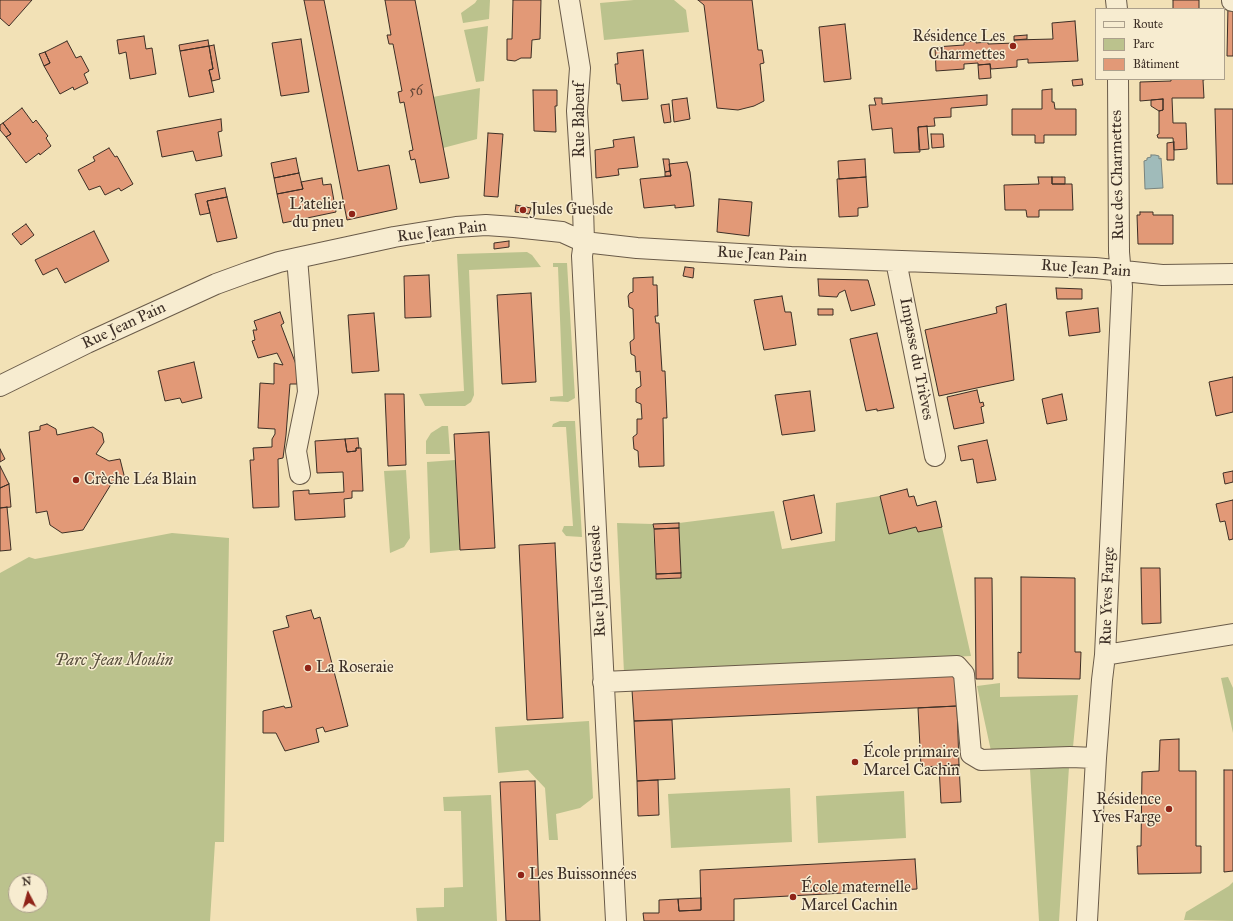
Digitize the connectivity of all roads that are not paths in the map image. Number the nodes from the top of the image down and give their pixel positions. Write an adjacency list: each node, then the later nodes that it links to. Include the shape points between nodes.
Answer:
1 (569, 0): 3 (street, Rue Babeuf, via 580,68 577,110)
2 (1118, 80): 6 (street, Rue des Charmettes)
3 (584, 242): 4 (street, Rue Jean Pain, via 562,232 486,225 394,237); 5 (street, Rue Jean Pain, via 637,248); 13 (street, Rue Jules Guesde, via 582,256)
4 (297, 258): 8 (street, Rue Jean Pain, via 216,284 87,342); 10 (street, via 308,392 296,451)
5 (896, 261): 6 (street, Rue Jean Pain, via 1095,268); 9 (street, Impasse du Trièves)
6 (1120, 261): 7 (street, Rue Jean Pain, via 1162,275); 12 (street, Rue Yves Farge, via 1122,287)
7 (1233, 274)
8 (0, 386)
9 (935, 456)
10 (300, 474)
11 (1233, 634): 12 (street)
12 (1105, 655): 14 (street, Rue Yves Farge)
13 (603, 682): 14 (street, via 957,666 964,674 971,754 981,760); 15 (street, Rue Jules Guesde)
14 (1096, 758): 16 (street, Rue Yves Farge)
15 (616, 921)
16 (1087, 921)

